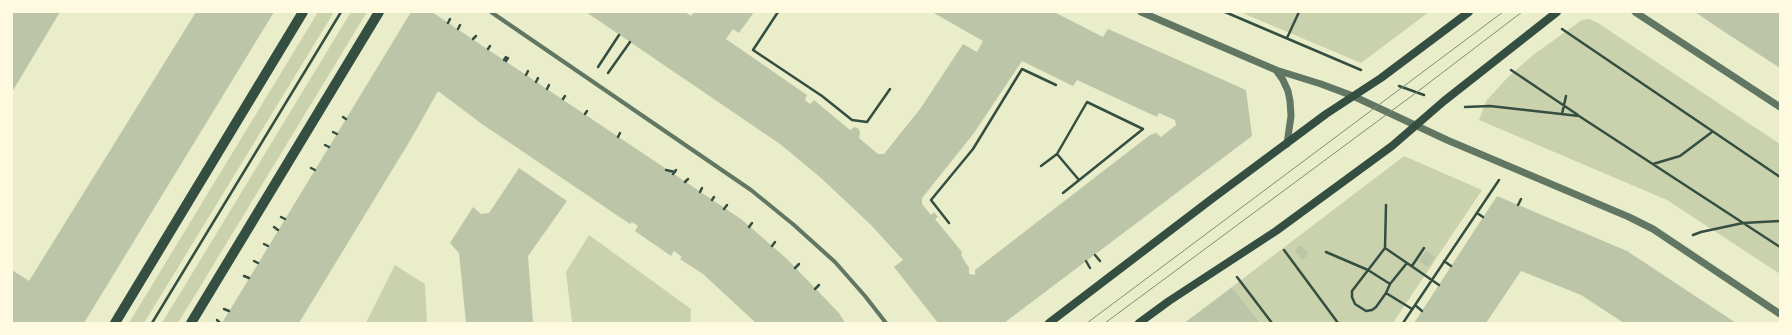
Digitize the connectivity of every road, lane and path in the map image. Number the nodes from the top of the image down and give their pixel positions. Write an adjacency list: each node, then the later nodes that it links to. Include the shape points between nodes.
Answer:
1 (303, 12): 133 (main road)
2 (342, 12): 134 (path)
3 (379, 12): 135 (main road)
4 (491, 12): 32 (street)
5 (778, 12): 37 (path, via 753,50 822,96 852,120 867,122)
6 (1141, 12): 27 (street)
7 (1225, 12): 19 (path)
8 (1299, 12): 19 (path)
9 (1469, 12): 31 (main road)
10 (1557, 12): 43 (main road)
11 (1635, 12): 45 (street)
12 (450, 19): 13 (path)
13 (448, 23)
14 (460, 26): 15 (path)
15 (458, 29)
16 (1562, 29): 54 (path)
17 (620, 35): 32 (path)
18 (476, 36): 20 (path)
19 (1288, 38): 31 (path)
20 (473, 40)
21 (630, 42): 34 (path)
22 (490, 46): 23 (path)
23 (488, 49)
24 (507, 57): 25 (path)
25 (505, 61)
26 (1509, 68): 44 (path)
27 (1276, 70): 40 (street); 59 (street, via 1286,85 1290,101 1291,116)
28 (528, 71): 29 (path)
29 (526, 75)
30 (538, 78): 33 (path)
31 (1381, 78): 40 (main road); 43 (path)
32 (590, 79): 34 (street)
33 (536, 82)
34 (600, 85): 137 (street, via 751,190 794,225 835,262)
35 (1056, 85): 89 (path, via 1022,69 973,149 931,200)
36 (549, 86): 38 (path)
37 (890, 88)
38 (547, 89)
39 (565, 96): 42 (path)
40 (1353, 96): 52 (street); 59 (main road)
41 (1566, 96): 44 (path)
42 (563, 100)
43 (1444, 101): 48 (path, via 1465,107 1490,106); 52 (main road)
44 (1564, 106): 48 (path); 49 (path)
45 (1780, 107)
46 (587, 111): 47 (path)
47 (585, 114)
48 (1562, 114): 49 (path)
49 (1579, 116): 62 (path)
50 (343, 117): 51 (path)
51 (346, 119)
52 (1415, 125): 64 (street); 139 (main road, via 1392,146 1276,231)
53 (333, 132): 56 (path)
54 (1712, 132): 62 (path, via 1680,156); 69 (path)
55 (620, 133): 57 (path)
56 (337, 134)
57 (618, 137)
58 (325, 144): 60 (path)
59 (1287, 144): 138 (main road)
60 (329, 147)
61 (1057, 154): 63 (path); 71 (path); 71 (path, via 1087,102 1143,129)
62 (1653, 164): 90 (path)
63 (1041, 166)
64 (1508, 166): 83 (path); 95 (street, via 1629,217)
65 (311, 168): 66 (path)
66 (315, 170)
67 (666, 170): 68 (path)
68 (675, 172)
69 (1780, 177)
70 (688, 179): 72 (path)
71 (1079, 180): 75 (path)
72 (685, 182)
73 (702, 188): 74 (path)
74 (700, 192)
75 (1063, 193)
76 (714, 197): 78 (path)
77 (1521, 198): 81 (path)
78 (712, 200)
79 (727, 205): 82 (path)
80 (1386, 205): 100 (path)
81 (1518, 205)
82 (724, 209)
83 (1477, 213): 85 (path); 108 (path)
84 (281, 216): 86 (path)
85 (1484, 217)
86 (285, 219)
87 (1780, 221): 90 (path)
88 (752, 223): 91 (path)
89 (949, 223)
90 (1743, 223): 95 (path, via 1701,232); 99 (path)
91 (749, 227)
92 (274, 228): 93 (path)
93 (278, 230)
94 (775, 242): 98 (path)
95 (1674, 243): 131 (street)
96 (264, 244): 97 (path)
97 (268, 246)
98 (772, 246)
99 (1780, 247)
100 (1385, 248): 110 (path); 116 (path)
101 (1424, 248): 112 (path)
102 (1284, 250): 141 (path)
103 (1326, 252): 116 (path)
104 (1095, 254): 107 (path)
105 (254, 261): 109 (path)
106 (1086, 261): 115 (path)
107 (1100, 261)
108 (1444, 261): 113 (path); 120 (path)
109 (258, 263)
110 (1407, 263): 112 (path); 121 (path)
111 (799, 264): 114 (path)
112 (1412, 266): 120 (path)
113 (1451, 266)
114 (795, 268)
115 (1090, 268)
116 (1368, 270): 121 (path); 125 (path, via 1352,291 1355,304 1366,311 1372,310)
117 (244, 276): 119 (path)
118 (1237, 277): 140 (path)
119 (249, 278)
120 (1432, 280): 123 (path); 126 (path)
121 (1390, 284): 125 (path)
122 (819, 285): 124 (path)
123 (1439, 285)
124 (815, 289)
125 (1386, 293): 128 (path)
126 (1415, 305): 128 (path); 130 (path)
127 (224, 309): 129 (path)
128 (1412, 309): 142 (path)
129 (229, 311)
130 (1422, 311)
131 (1780, 314)
132 (217, 320): 136 (path)
133 (114, 323)
134 (152, 323)
135 (191, 323)
136 (220, 323)
137 (886, 323)
138 (1049, 323)
139 (1139, 323)
140 (1272, 323)
141 (1338, 323)
142 (1403, 323)

